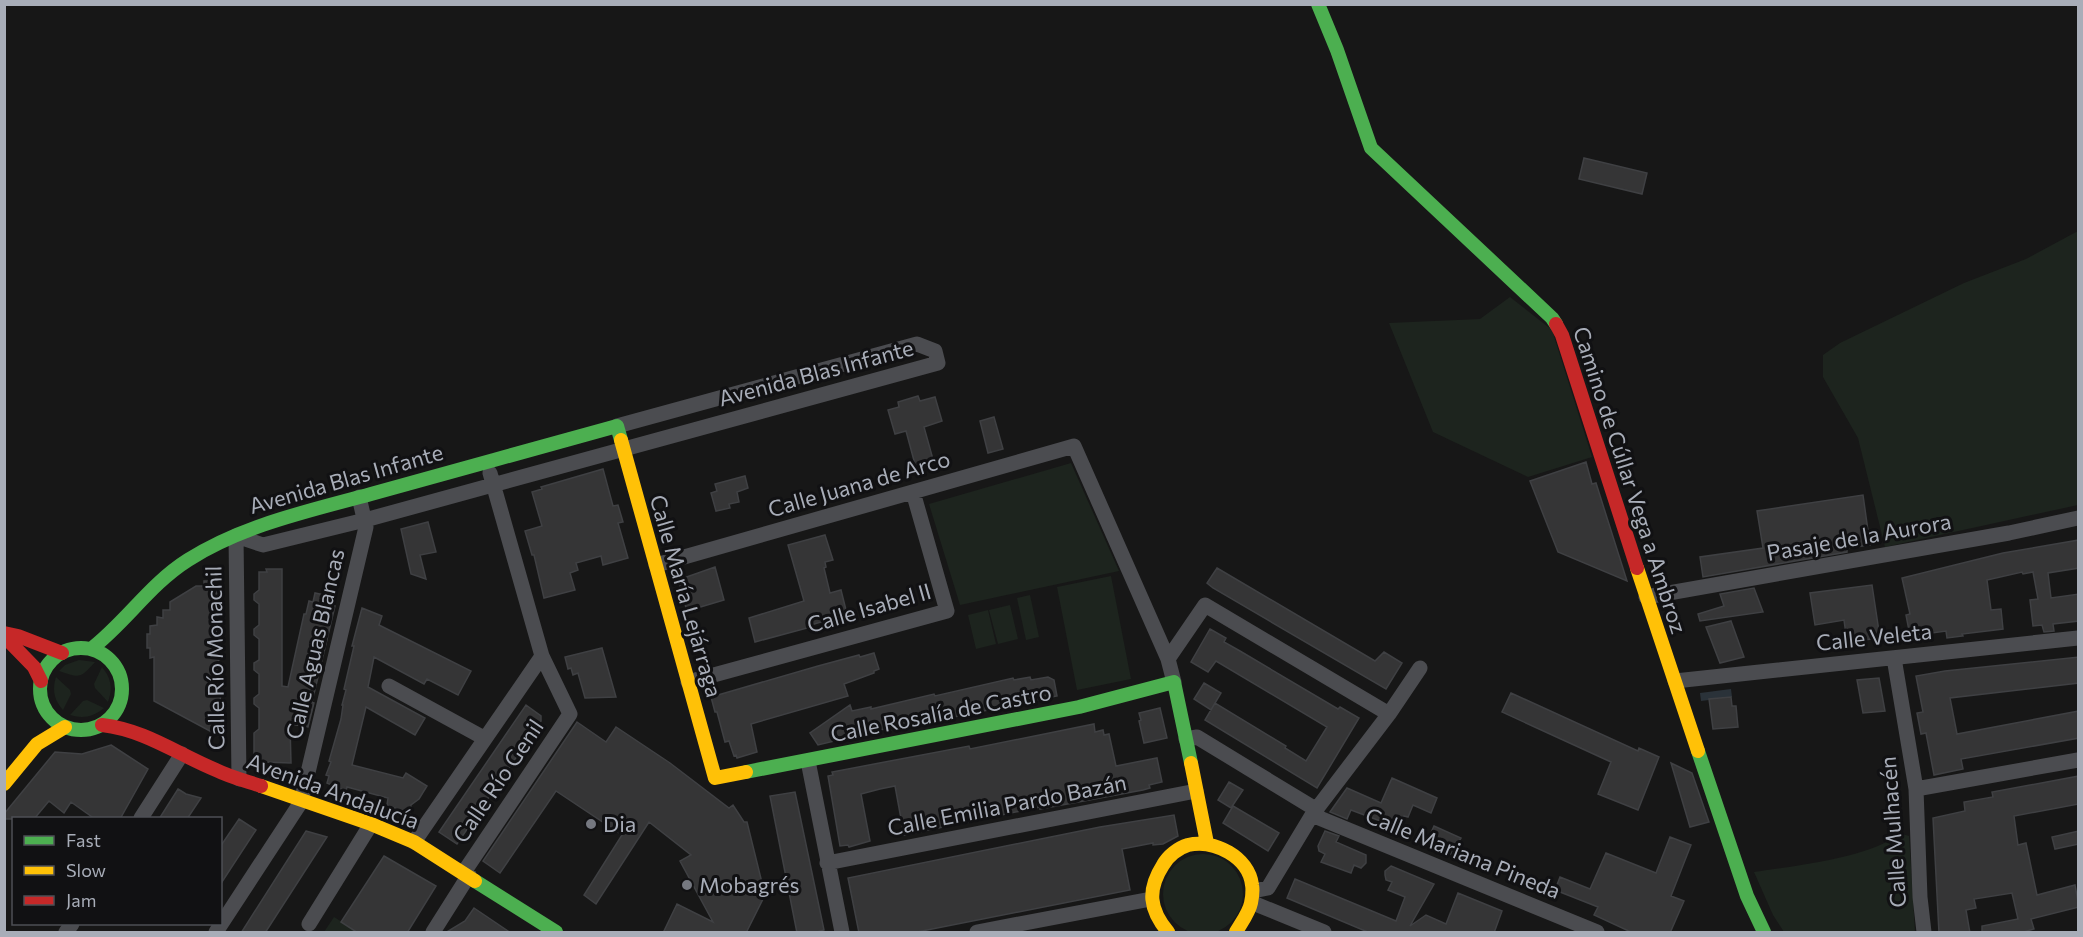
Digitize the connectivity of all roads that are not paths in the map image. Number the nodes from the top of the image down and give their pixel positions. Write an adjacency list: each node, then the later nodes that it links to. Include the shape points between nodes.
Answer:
1 (1318, 4): 12 (street, Camino de Cúllar Vega a Ambroz, via 1371,148 1552,318 1562,335)
2 (617, 426): 3 (street, Calle María Lejárraga); 3 (street, Avenida Blas Infante, via 917,344 934,351 938,363); 4 (street, Avenida Blas Infante)
3 (624, 448): 5 (street, Avenida Blas Infante); 11 (street, Calle María Lejárraga)
4 (487, 462): 5 (street); 7 (street, Avenida Blas Infante)
5 (493, 483): 9 (street, Avenida Blas Infante); 18 (street)
6 (913, 492): 11 (street, Calle Juana de Arco); 20 (street, Calle Juana de Arco, via 1074,446); 25 (street, Calle Isabel II, via 947,611)
7 (359, 497): 9 (street, Calle Aguas Blancas); 10 (street, Avenida Blas Infante)
8 (2079, 518): 12 (street, Pasaje de la Aurora)
9 (364, 520): 10 (street, Avenida Blas Infante, via 263,545); 45 (street, Calle Aguas Blancas, via 366,527)
10 (236, 536): 13 (street, Avenida Blas Infante, via 184,562 134,604); 41 (street, Calle Río Monachil)
11 (656, 565): 25 (street, Calle María Lejárraga)
12 (1646, 597): 24 (street, Camino de Cúllar Vega a Ambroz)
13 (124, 618): 16 (street, Avenida Blas Infante); 21 (street, Avenida Blas Infante)
14 (4, 635): 17 (street); 23 (street, via 34,667)
15 (2079, 638): 19 (street, Calle Veleta)
16 (91, 648): 17 (street); 21 (street)
17 (62, 652): 23 (street, via 48,664)
18 (543, 656): 34 (street); 52 (street, Calle Río Genil, via 570,714)
19 (1894, 658): 24 (street, Calle Veleta); 43 (street, Calle Mulhacén)
20 (1168, 659): 26 (street); 30 (street, via 1205,605)
21 (112, 662): 28 (street, via 121,677)
22 (1420, 668): 30 (street)
23 (41, 681): 29 (street)
24 (1675, 681): 65 (street, Camino de Cúllar Vega a Ambroz, via 1747,896)
25 (688, 682): 40 (street, Calle María Lejárraga)
26 (1174, 682): 35 (street); 39 (street, Calle Rosalía de Castro, via 1079,707)
27 (389, 686): 34 (street)
28 (122, 695): 31 (street, via 117,711); 33 (street, Avenida Andalucía, via 132,716)
29 (46, 711): 32 (street); 36 (street)
30 (1389, 714): 46 (street)
31 (102, 725): 32 (street, via 81,730); 33 (street, Avenida Andalucía)
32 (65, 727): 36 (street)
33 (150, 737): 37 (street, Avenida Andalucía)
34 (484, 738): 49 (street)
35 (1186, 739): 44 (street); 46 (street, Calle Mariana Pineda, via 1197,737)
36 (37, 744): 42 (street)
37 (182, 754): 41 (street, Avenida Andalucía); 47 (street)
38 (2079, 760): 43 (street)
39 (808, 761): 40 (street, Calle Rosalía de Castro); 51 (street)
40 (715, 778)
41 (239, 779): 45 (street, Avenida Andalucía)
42 (4, 784)
43 (1916, 789): 66 (street, Calle Mulhacén)
44 (1196, 791): 50 (street); 51 (street, Calle Emilia Pardo Bazán)
45 (301, 802): 48 (street, Avenida Andalucía); 55 (street, Calle Aguas Blancas)
46 (1315, 812): 53 (street, via 1268,888); 64 (street, Calle Mariana Pineda)
47 (142, 817)
48 (371, 824): 49 (street, Avenida Andalucía); 56 (street)
49 (414, 842): 52 (street, Avenida Andalucía)
50 (1207, 843): 53 (street, via 1231,852 1242,862 1250,876); 54 (street, via 1179,849 1167,858 1157,870)
51 (827, 863): 60 (street)
52 (466, 874): 58 (street, Calle Río Genil); 59 (street, Avenida Andalucía)
53 (1253, 897): 62 (street, via 1246,920); 63 (street)
54 (1151, 899): 57 (street); 61 (street, via 1158,921)
55 (222, 924)
56 (309, 924)
57 (981, 932)
58 (433, 933)
59 (556, 933)
60 (842, 933)
61 (1168, 933)
62 (1236, 933)
63 (1324, 933)
64 (1597, 933)
65 (1764, 933)
66 (1924, 933)

